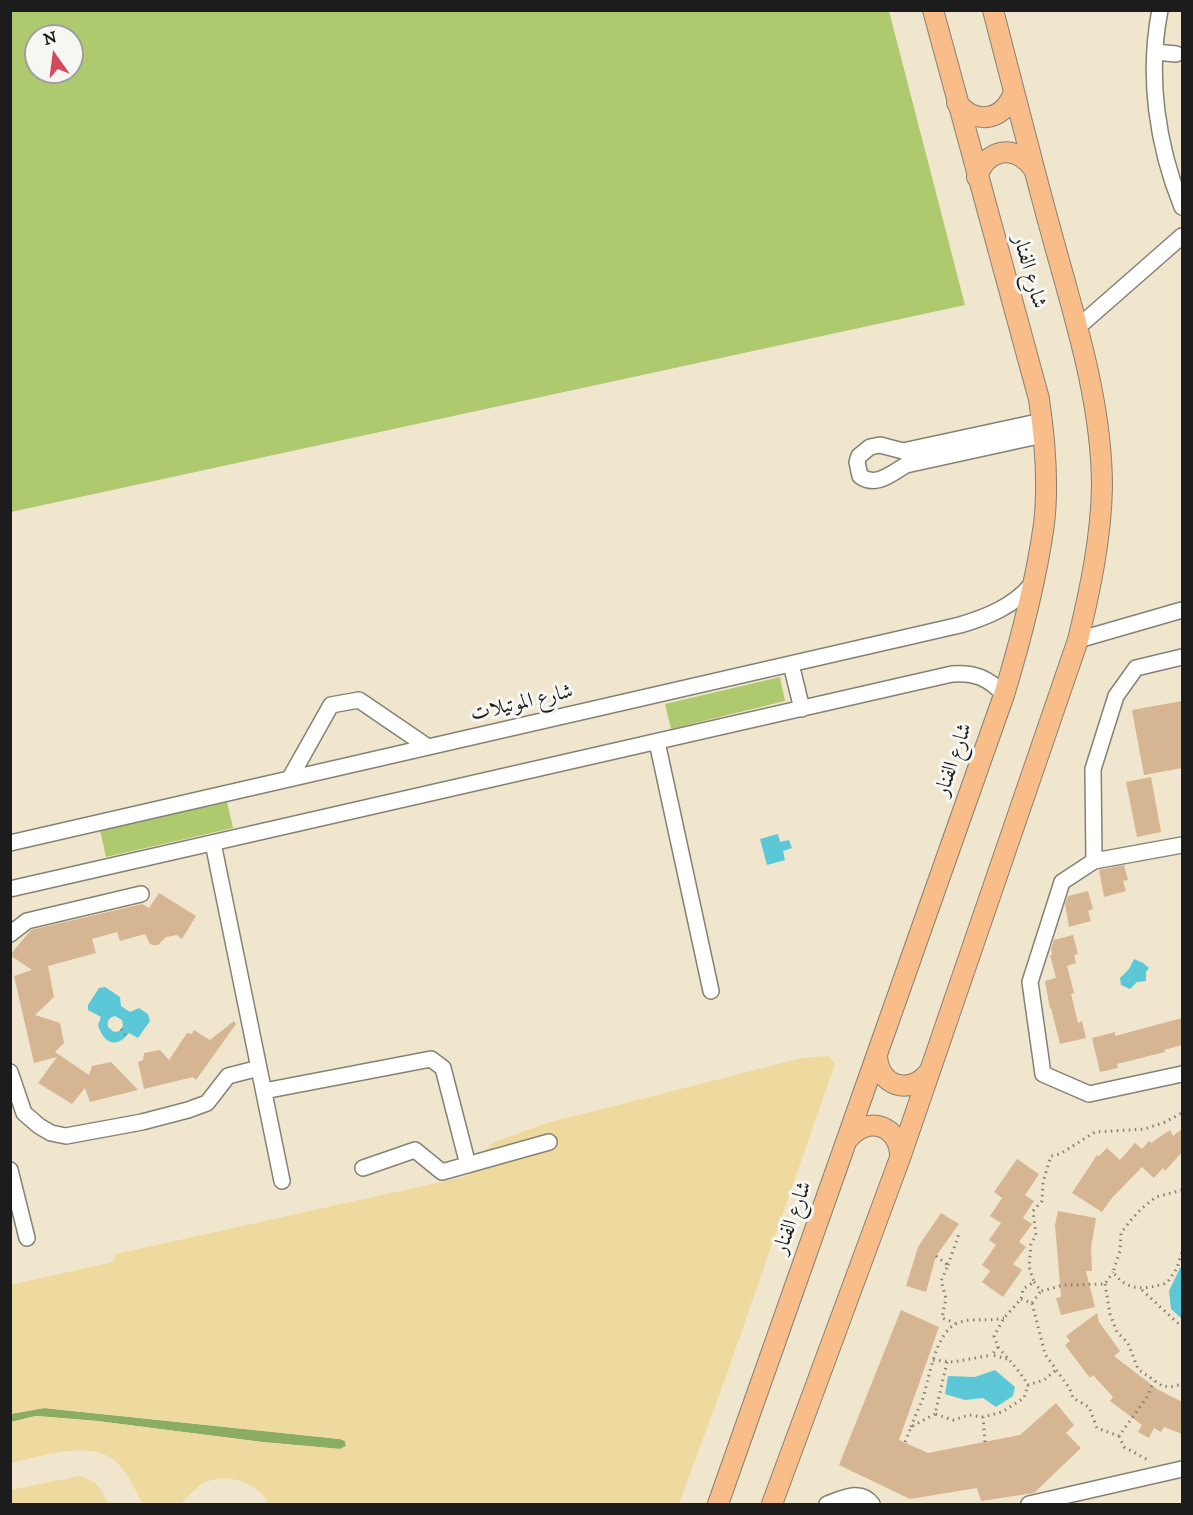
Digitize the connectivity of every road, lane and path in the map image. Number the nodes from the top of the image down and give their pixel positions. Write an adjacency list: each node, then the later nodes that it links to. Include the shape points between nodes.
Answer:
1 (933, 10): 7 (main road, شارع الفنار)
2 (993, 10): 6 (main road, شارع الفنار)
3 (1160, 10): 4 (street)
4 (1155, 52): 5 (street); 10 (street, via 1161,135)
5 (1176, 54)
6 (1014, 92): 7 (main road, via 1004,110 984,118 964,111); 8 (main road, شارع الفنار)
7 (957, 103): 9 (main road, شارع الفنار)
8 (1033, 168): 9 (main road, via 1018,154 1007,152 987,159); 12 (main road, شارع الفنار)
9 (977, 177): 13 (main road, شارع الفنار, via 1039,399)
10 (1182, 204)
11 (1182, 236): 12 (street)
12 (1077, 328): 16 (main road, شارع الفنار, via 1098,434 1102,487 1098,540)
13 (1043, 428): 13 (street, via 903,451 880,445 859,456 860,477 871,481 888,477 906,465); 14 (main road, شارع الفنار, via 1044,523)
14 (1032, 584): 18 (street, شارع الموتيلات, via 1011,603 978,620); 19 (main road, شارع الفنار)
15 (1182, 610): 16 (street)
16 (1078, 640): 37 (main road, شارع الفنار)
17 (1182, 657): 27 (street, via 1136,668 1116,696 1093,769)
18 (791, 664): 20 (street); 22 (street, شارع الموتيلات)
19 (1004, 695): 20 (street, via 984,678 963,673); 34 (main road, شارع الفنار)
20 (802, 709): 21 (street)
21 (657, 742): 25 (street); 31 (street)
22 (428, 747): 23 (street, شارع الموتيلات); 23 (street, via 359,700 331,705)
23 (290, 778): 24 (street, شارع الموتيلات)
24 (10, 843)
25 (213, 843): 28 (street); 35 (street)
26 (1182, 845): 27 (street)
27 (1094, 861): 38 (street, via 1062,882 1030,982 1043,1074 1089,1094)
28 (10, 889)
29 (141, 894): 30 (street, via 27,921)
30 (10, 934)
31 (711, 992)
32 (121, 1029): 33 (path)
33 (126, 1036)
34 (877, 1055): 37 (main road, via 884,1076 896,1084 917,1083); 41 (main road, شارع الفنار)
35 (259, 1068): 36 (street, via 228,1076 207,1103 188,1110 66,1136 51,1133 24,1113); 39 (street)
36 (10, 1072)
37 (928, 1073): 43 (main road, شارع الفنار)
38 (1182, 1074)
39 (264, 1091): 44 (street, via 431,1059 443,1068); 47 (street)
40 (1182, 1113): 55 (path, via 1145,1129 1095,1132 1051,1156 1042,1201 1033,1211 1036,1234 1029,1267)
41 (848, 1139): 43 (main road, via 859,1128 882,1127 894,1136); 82 (main road, شارع الفنار)
42 (549, 1142): 44 (street)
43 (900, 1158): 81 (main road, شارع الفنار)
44 (468, 1165): 45 (street, via 442,1172 415,1150)
45 (363, 1168)
46 (10, 1170): 50 (street)
47 (282, 1181)
48 (1182, 1190): 54 (path, via 1156,1197 1131,1220 1121,1233)
49 (960, 1231): 53 (path)
50 (27, 1238)
51 (1182, 1251): 57 (path, via 1167,1283)
52 (936, 1256): 53 (path)
53 (948, 1265): 62 (path, via 941,1281 946,1298 942,1317)
54 (1113, 1272): 56 (path); 57 (path, via 1126,1284)
55 (1034, 1282): 58 (path); 59 (path, via 1023,1289)
56 (1105, 1284): 58 (path, via 1064,1285); 70 (path, via 1117,1332 1128,1343 1138,1369)
57 (1141, 1289): 63 (path)
58 (1041, 1291): 60 (path)
59 (1021, 1299): 60 (path); 61 (path)
60 (1032, 1303): 69 (path, via 1045,1354)
61 (1004, 1318): 62 (path); 64 (path, via 994,1336)
62 (955, 1323): 67 (path, via 941,1340)
63 (1182, 1327)
64 (998, 1347): 65 (path); 66 (path)
65 (992, 1354): 66 (path); 68 (path)
66 (1007, 1359): 72 (path, via 1021,1372)
67 (933, 1360): 68 (path); 75 (path)
68 (947, 1362): 73 (path)
69 (1056, 1370): 72 (path); 76 (path, via 1073,1398 1089,1407 1097,1428)
70 (1154, 1381): 71 (path, via 1171,1387); 76 (path)
71 (1182, 1384)
72 (1028, 1386): 74 (path, via 1024,1398 1002,1412)
73 (935, 1414): 74 (path, via 952,1420 969,1414); 75 (path)
74 (983, 1417): 78 (path)
75 (911, 1427): 77 (path)
76 (1119, 1436): 79 (path, via 1125,1447 1146,1460)
77 (905, 1442)
78 (985, 1442)
79 (1156, 1460)
80 (1182, 1469): 85 (street)
81 (778, 1502)
82 (718, 1504)
83 (827, 1504): 84 (street, via 853,1495)
84 (872, 1504)
85 (1029, 1504)

